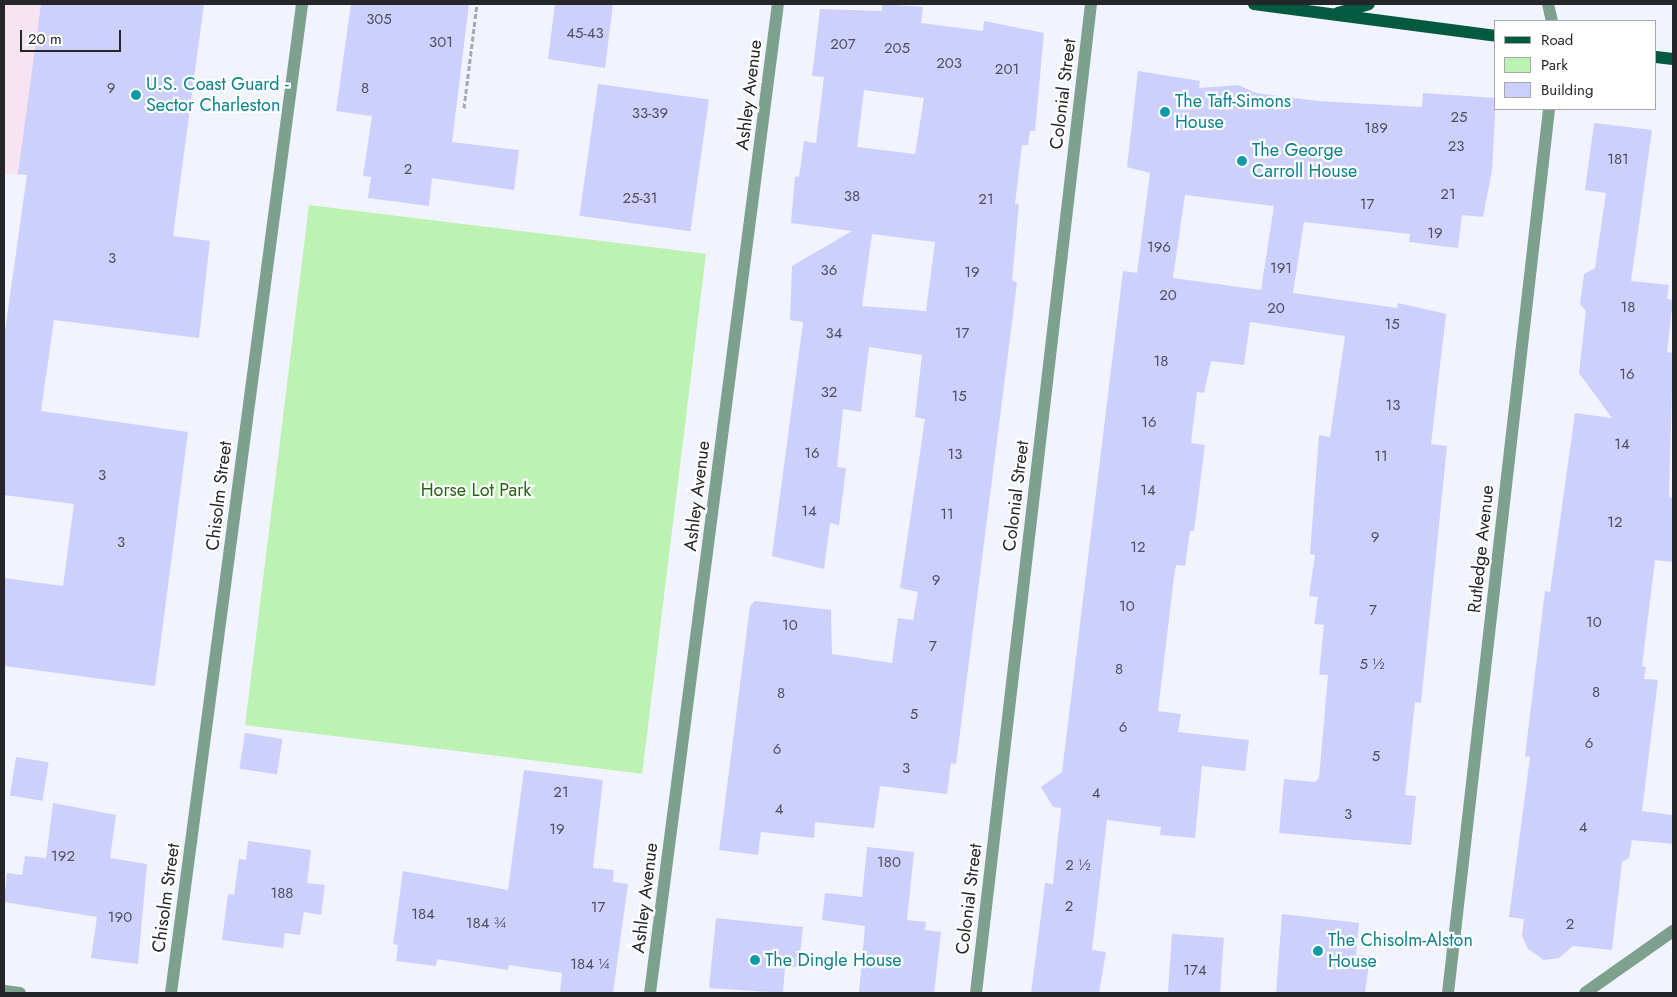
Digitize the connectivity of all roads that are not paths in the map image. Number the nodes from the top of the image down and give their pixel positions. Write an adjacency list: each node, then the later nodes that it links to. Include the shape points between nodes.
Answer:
1 (302, 4): 16 (street, Chisolm Street)
2 (778, 4): 17 (street, Ashley Avenue)
3 (1091, 4): 18 (street, Colonial Street)
4 (1254, 4): 7 (main road)
5 (1370, 4): 7 (main road)
6 (1548, 4): 8 (street)
7 (1334, 14): 9 (main road)
8 (1552, 20)
9 (1494, 36)
10 (1657, 57): 11 (main road)
11 (1673, 59)
12 (1549, 110): 19 (street, Rutledge Avenue)
13 (1673, 930): 20 (street)
14 (4, 992): 15 (street)
15 (20, 993)
16 (171, 993)
17 (650, 993)
18 (976, 993)
19 (1448, 993)
20 (1585, 993)

